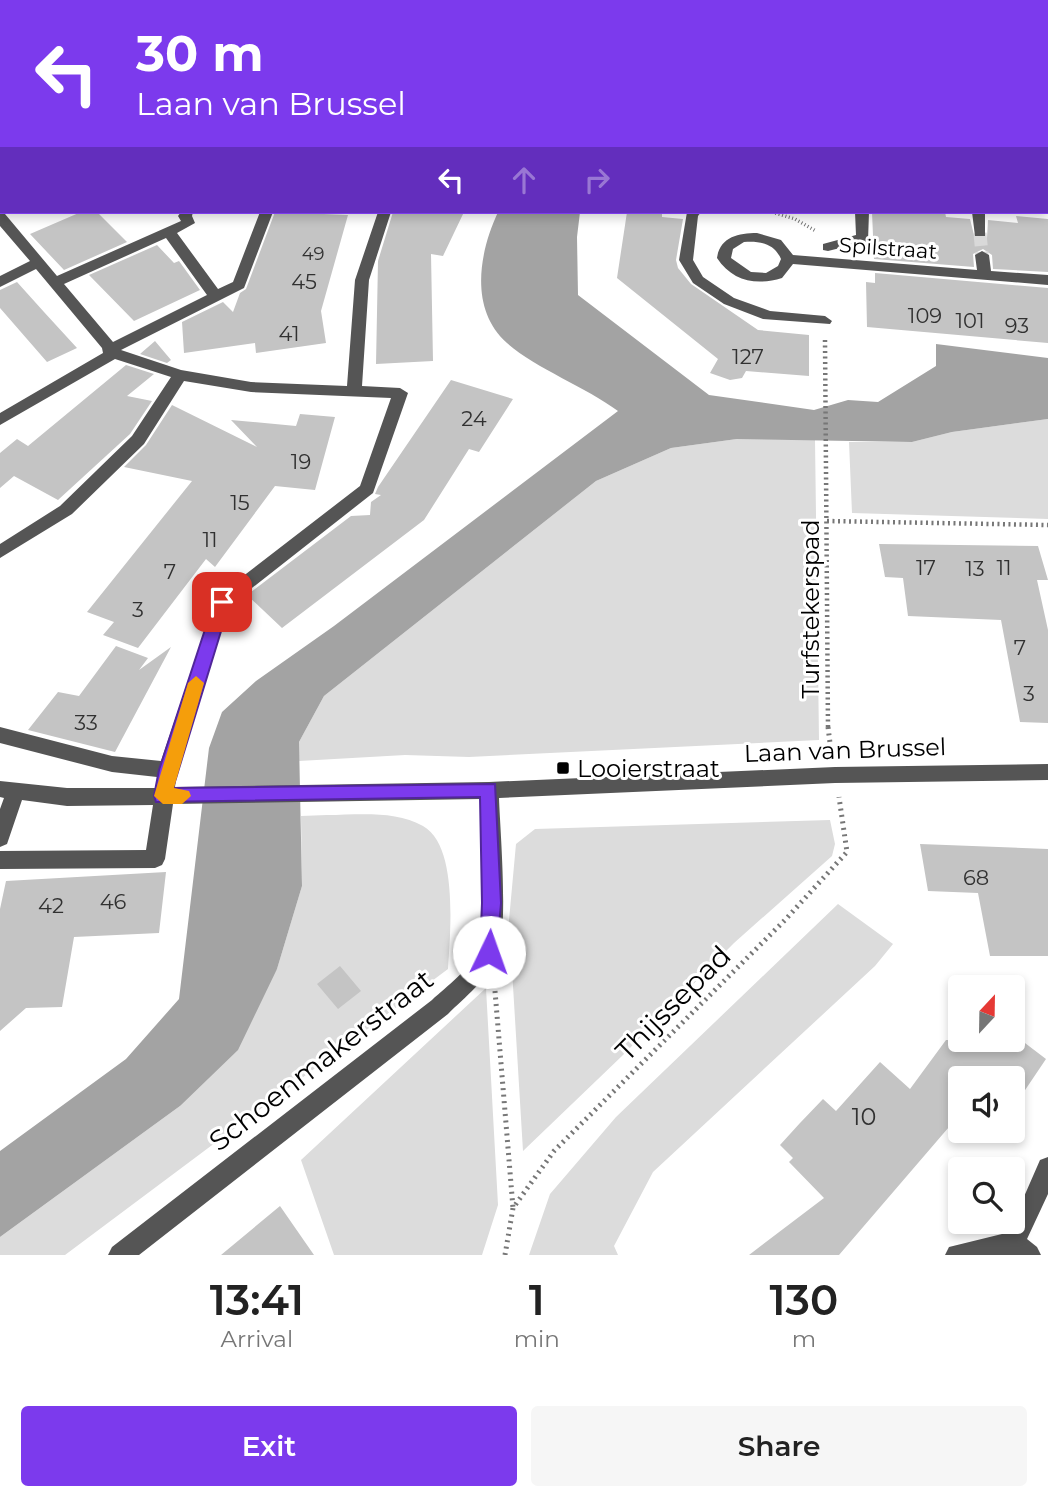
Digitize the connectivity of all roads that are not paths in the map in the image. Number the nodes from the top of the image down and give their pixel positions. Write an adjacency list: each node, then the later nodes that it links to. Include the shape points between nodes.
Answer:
1 (186, 214): 8 (street, via 188,223)
2 (265, 214): 18 (street, via 239,285)
3 (384, 214): 22 (street, via 362,280)
4 (692, 214): 19 (street, via 686,260 698,280 729,301 768,316)
5 (862, 214): 10 (street, Spilstraat, via 863,237)
6 (978, 214): 9 (street)
7 (0, 216): 13 (street)
8 (168, 232): 17 (street); 18 (street, via 187,252 201,283)
9 (980, 233)
10 (828, 247)
11 (982, 255): 14 (street)
12 (789, 259): 14 (street, Spilstraat)
13 (37, 263): 16 (street); 17 (street)
14 (985, 276): 15 (street, Spilstraat)
15 (1048, 280)
16 (0, 282)
17 (54, 284): 20 (street)
18 (216, 295): 20 (street)
19 (825, 321)
20 (111, 352): 21 (street); 23 (street)
21 (180, 375): 22 (street, via 251,387); 24 (street, via 138,440 66,510)
22 (354, 391): 26 (street, via 400,393 367,489 222,602)
23 (0, 420)
24 (0, 552)
25 (0, 735): 26 (street, via 112,764)
26 (168, 770): 30 (street)
27 (1048, 772): 28 (street, Laan van Brussel, via 835,775)
28 (489, 790): 30 (street, Laan van Brussel); 35 (street, Schoenmakerstraat, via 492,903 489,952 479,968 440,1007)
29 (8, 791): 30 (street); 31 (street)
30 (163, 796): 32 (street, via 155,859)
31 (0, 838)
32 (0, 860)
33 (1048, 1168): 34 (street)
34 (1021, 1249): 36 (street)
35 (120, 1255)
36 (957, 1255)

